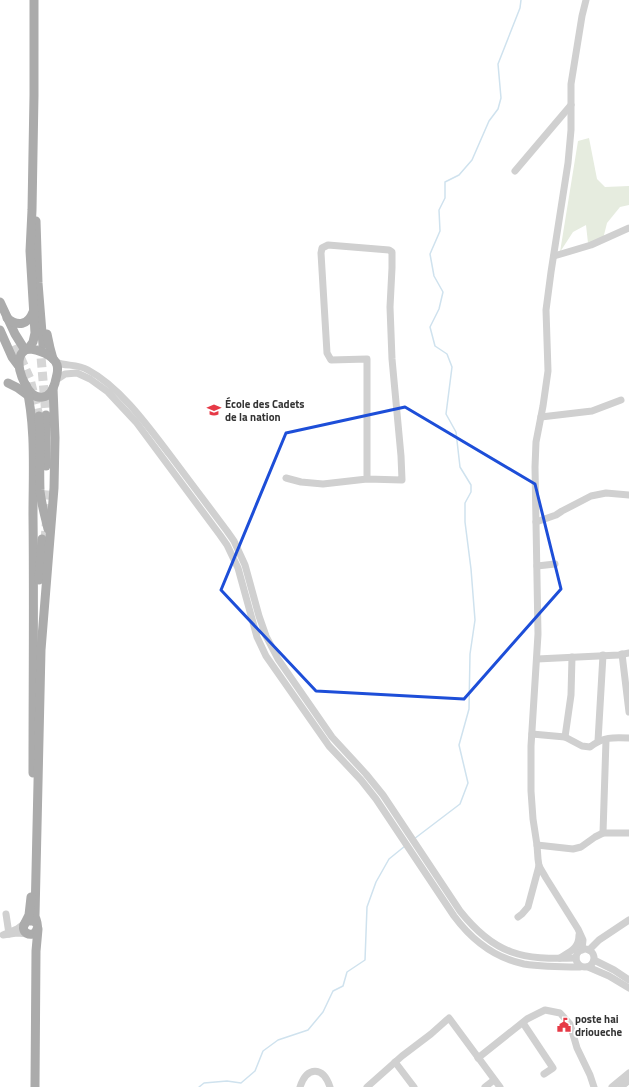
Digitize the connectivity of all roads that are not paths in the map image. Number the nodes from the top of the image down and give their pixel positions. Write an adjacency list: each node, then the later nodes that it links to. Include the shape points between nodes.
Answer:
1 (34, 0): 6 (main road)
2 (38, 0): 6 (main road)
3 (586, 0): 4 (street, via 571,84)
4 (572, 105): 5 (street); 8 (street, via 568,163)
5 (515, 171)
6 (35, 207): 10 (main road, via 30,251); 13 (main road); 15 (main road, via 40,222 48,336)
7 (629, 228): 8 (street, via 591,245)
8 (554, 256): 23 (street, via 546,310 548,371)
9 (0, 302): 11 (main road)
10 (33, 310): 11 (main road, via 31,317 22,323 11,322); 14 (main road, via 33,342)
11 (2, 317): 14 (main road)
12 (0, 330): 14 (main road)
13 (42, 345)
14 (19, 348): 15 (main road, via 38,350); 16 (main road); 16 (main road, via 22,352)
15 (54, 361): 18 (main road, via 58,370); 54 (street, via 60,365 79,366 88,370 119,394 141,417 227,531 245,565 259,616 273,650 336,741 375,784)
16 (18, 365): 19 (main road)
17 (8, 383): 20 (main road)
18 (54, 384): 19 (main road, via 46,397 32,394); 29 (main road, via 54,488); 54 (street, via 62,375 69,373 84,376 108,392 136,422 227,545 238,568 261,648 272,665 329,746 369,790 454,916)
19 (26, 385): 20 (main road)
20 (29, 396): 29 (main road)
21 (621, 400): 23 (street, via 592,411)
22 (42, 415): 26 (main road, via 50,460); 29 (main road, via 40,490); 29 (main road, via 37,430 37,521)
23 (541, 417): 28 (street, via 535,461)
24 (286, 478): 25 (street, via 323,484)
25 (367, 479): 25 (street, via 367,359 331,360 327,353 321,253 322,248 328,245 392,252 392,359 402,480)
26 (47, 490)
27 (629, 495): 28 (street, via 606,493 591,496 556,516)
28 (536, 522): 31 (street)
29 (43, 539): 32 (main road); 32 (main road)
30 (555, 564): 31 (street)
31 (537, 566): 36 (street)
32 (37, 651): 50 (main road); 51 (main road, via 31,891)
33 (626, 654): 34 (street); 37 (street)
34 (603, 656): 35 (street); 42 (street)
35 (572, 657): 36 (street); 39 (street, via 571,695)
36 (537, 659): 38 (street)
37 (629, 712)
38 (532, 734): 39 (street); 45 (street, via 530,770)
39 (565, 737): 42 (street, via 582,746 590,747)
40 (629, 738): 41 (street, via 614,737)
41 (606, 740): 42 (street); 43 (street)
42 (598, 741)
43 (603, 833): 44 (street); 45 (street, via 573,849)
44 (629, 833)
45 (537, 847): 46 (street)
46 (540, 866): 48 (street, via 528,907); 52 (street)
47 (6, 914): 53 (street)
48 (518, 917)
49 (629, 920): 55 (street)
50 (37, 926): 51 (main road, via 33,934); 51 (main road, via 32,920); 71 (main road)
51 (25, 929): 53 (street); 70 (main road, via 31,957)
52 (578, 929): 55 (street); 56 (street, via 577,945)
53 (5, 935)
54 (475, 935): 56 (street, via 511,952); 59 (street, via 496,954 523,963)
55 (585, 950): 57 (street, via 577,953); 58 (street, via 592,953)
56 (560, 958): 57 (street)
57 (576, 958): 59 (street)
58 (594, 960): 60 (street); 61 (street)
59 (580, 967): 60 (street)
60 (588, 967): 62 (street)
61 (629, 980)
62 (629, 988)
63 (523, 1023): 64 (street); 67 (street, via 553,1068); 78 (street, via 545,1010 560,1013 570,1024)
64 (478, 1058): 65 (street, via 449,1018); 68 (street)
65 (395, 1062): 74 (street); 75 (street)
66 (629, 1073): 79 (street)
67 (544, 1074)
68 (494, 1080): 76 (street); 77 (street)
69 (629, 1080): 80 (street)
70 (30, 1087)
71 (35, 1087)
72 (300, 1087): 73 (street, via 304,1076 313,1071 323,1074)
73 (330, 1087)
74 (367, 1087)
75 (414, 1087)
76 (485, 1087)
77 (500, 1087)
78 (594, 1087)
79 (612, 1087)
80 (621, 1087)

